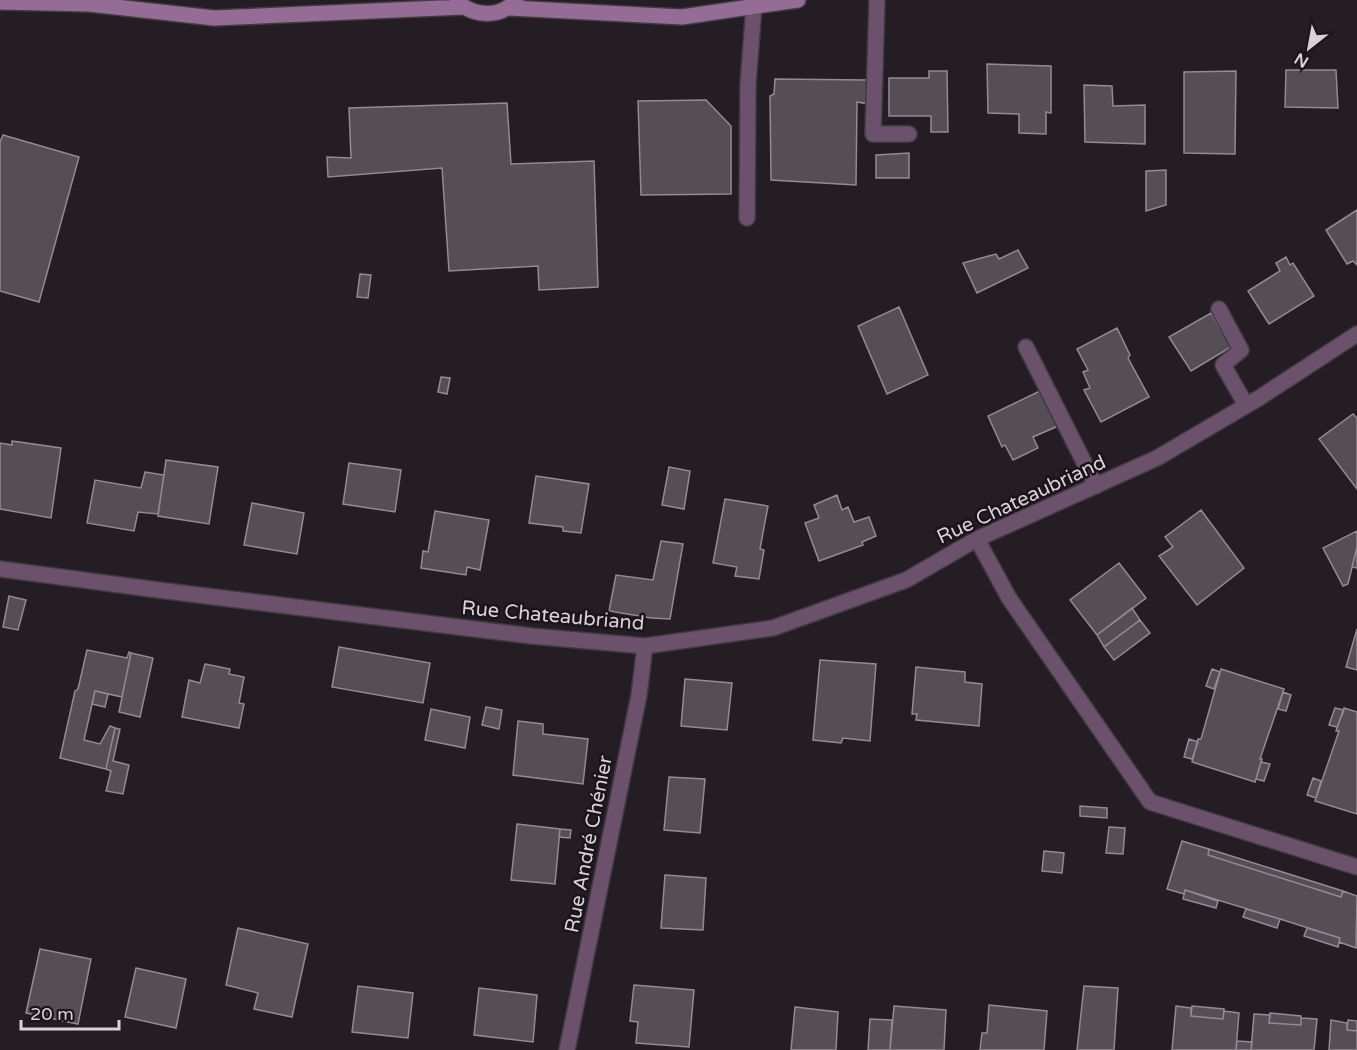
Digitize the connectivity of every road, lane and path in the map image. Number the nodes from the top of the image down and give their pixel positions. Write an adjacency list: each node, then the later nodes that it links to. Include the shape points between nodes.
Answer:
1 (123, 0): 5 (main road)
2 (798, 0): 8 (main road)
3 (877, 0): 9 (street, via 873,134)
4 (0, 2): 5 (main road)
5 (89, 4): 6 (main road, via 214,18)
6 (459, 4): 7 (main road, via 486,14)
7 (514, 4): 8 (main road, via 682,17)
8 (754, 6): 10 (street, via 748,84)
9 (909, 134)
10 (747, 218)
11 (1219, 309): 14 (street, via 1241,350 1223,365)
12 (1357, 334): 14 (street, Rue Chateaubriand)
13 (1026, 346): 15 (street)
14 (1246, 405): 15 (street, Rue Chateaubriand, via 1157,458)
15 (1096, 486): 16 (street, Rue Chateaubriand)
16 (977, 539): 18 (street, Rue Chateaubriand, via 906,580 773,628); 19 (street, via 1009,598 1150,802)
17 (0, 569): 18 (street, Rue Chateaubriand, via 531,636)
18 (645, 646): 20 (street, Rue André Chénier, via 639,695)
19 (1357, 867)
20 (567, 1050)

